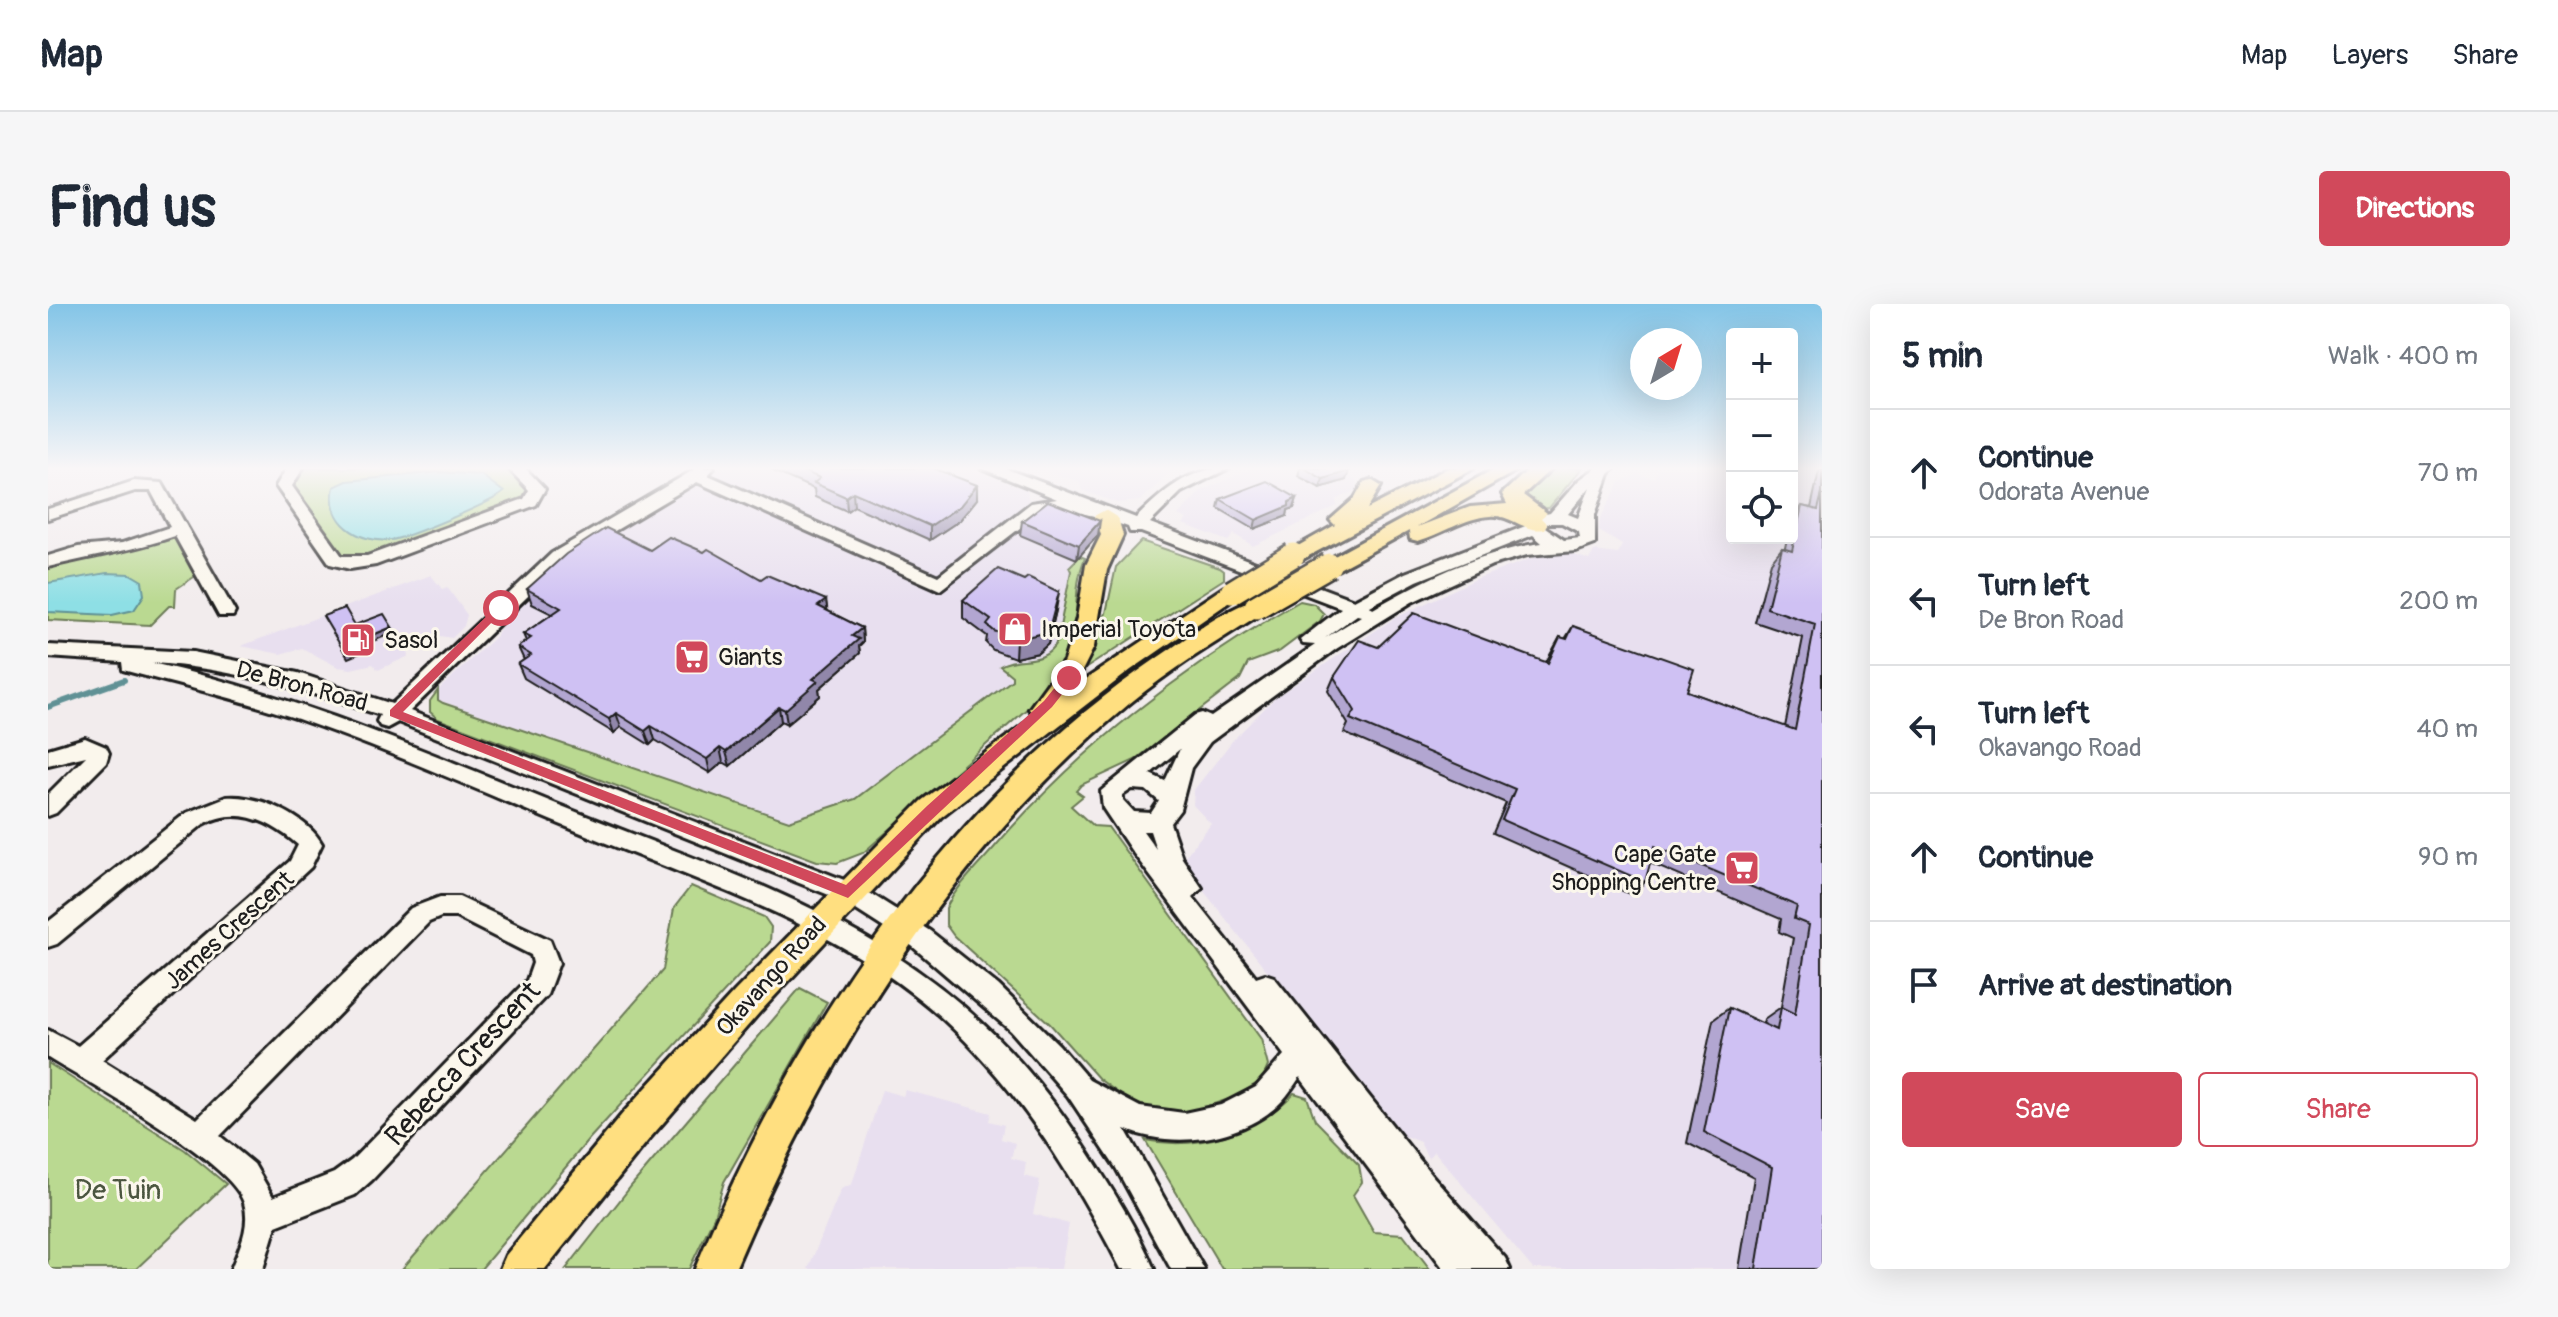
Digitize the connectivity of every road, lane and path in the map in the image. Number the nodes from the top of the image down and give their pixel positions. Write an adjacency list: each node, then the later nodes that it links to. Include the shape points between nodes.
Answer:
1 (171, 513): 21 (street)
2 (303, 513): 3 (street, via 336,560 350,564)
3 (504, 513)
4 (631, 513): 32 (street, via 543,569)
5 (789, 513): 6 (street, via 940,584)
6 (1028, 513)
7 (1098, 513): 27 (main road, via 1113,526 1114,536 1098,562)
8 (1103, 513): 20 (street)
9 (1153, 513): 20 (street)
10 (1158, 513): 20 (street)
11 (1351, 513): 24 (main road)
12 (1375, 513): 24 (main road, Okavango Road)
13 (1426, 513): 25 (main road)
14 (1476, 513): 25 (main road)
15 (1518, 513): 19 (main road)
16 (1532, 513): 19 (main road)
17 (1554, 513): 19 (street)
18 (1586, 513): 22 (street)
19 (1545, 522): 22 (street); 23 (street, via 1546,538); 28 (street, via 1411,577)
20 (1142, 527): 27 (main road, via 1103,565); 28 (street)
21 (180, 529): 26 (street, via 124,548 78,552); 29 (street)
22 (1587, 530): 23 (street, via 1588,542)
23 (1564, 545): 30 (street, via 1536,546 1492,561)
24 (1298, 552): 37 (main road, Okavango Road, bridge, via 1112,671)
25 (1338, 560): 42 (main road, bridge, via 1180,654 1062,747 1006,803)
26 (48, 562)
27 (1095, 581): 37 (main road, via 1087,630 1064,684)
28 (1355, 607): 30 (street); 35 (street)
29 (226, 612)
30 (1376, 615): 38 (street, via 1206,734 1190,751)
31 (53, 651): 32 (street, De Bron Road, via 151,655 235,667 298,680); 33 (street, De Bron Road, via 250,694)
32 (395, 713): 33 (street); 40 (street, De Bron Road)
33 (369, 738): 41 (street, De Bron Road)
34 (48, 757): 36 (street, via 85,746 98,753 95,763)
35 (1128, 780): 38 (street, via 1152,782); 39 (street, via 1112,791 1111,800)
36 (48, 807)
37 (931, 809): 40 (main road, Okavango Road)
38 (1163, 809): 39 (street, via 1140,824); 46 (street, via 1181,877)
39 (1122, 817): 46 (street)
40 (848, 892): 41 (main road, Okavango Road); 42 (street, De Bron Road)
41 (821, 922): 44 (street, De Bron Road); 52 (main road, Okavango Road, via 637,1125)
42 (904, 925): 44 (main road); 48 (street, De Bron Road, via 1005,1009)
43 (48, 936): 47 (street, James Crescent, via 194,819 215,808 247,807 302,833 310,844 299,867)
44 (880, 957): 53 (main road, via 815,1059); 54 (street, De Bron Road, via 949,1008 1024,1086 1056,1127)
45 (48, 1043): 47 (street)
46 (1307, 1051): 48 (street, via 1250,1108 1198,1128 1151,1126); 56 (street); 57 (street)
47 (79, 1063): 49 (street)
48 (1077, 1086): 55 (street, via 1132,1168)
49 (199, 1137): 50 (street, via 250,1181); 50 (street, Rebecca Crescent, via 420,915 459,907 541,948 546,963 538,987 362,1170 344,1184)
50 (261, 1217): 51 (street)
51 (247, 1269)
52 (520, 1269)
53 (715, 1269)
54 (1138, 1269)
55 (1188, 1269)
56 (1463, 1269)
57 (1494, 1269)

